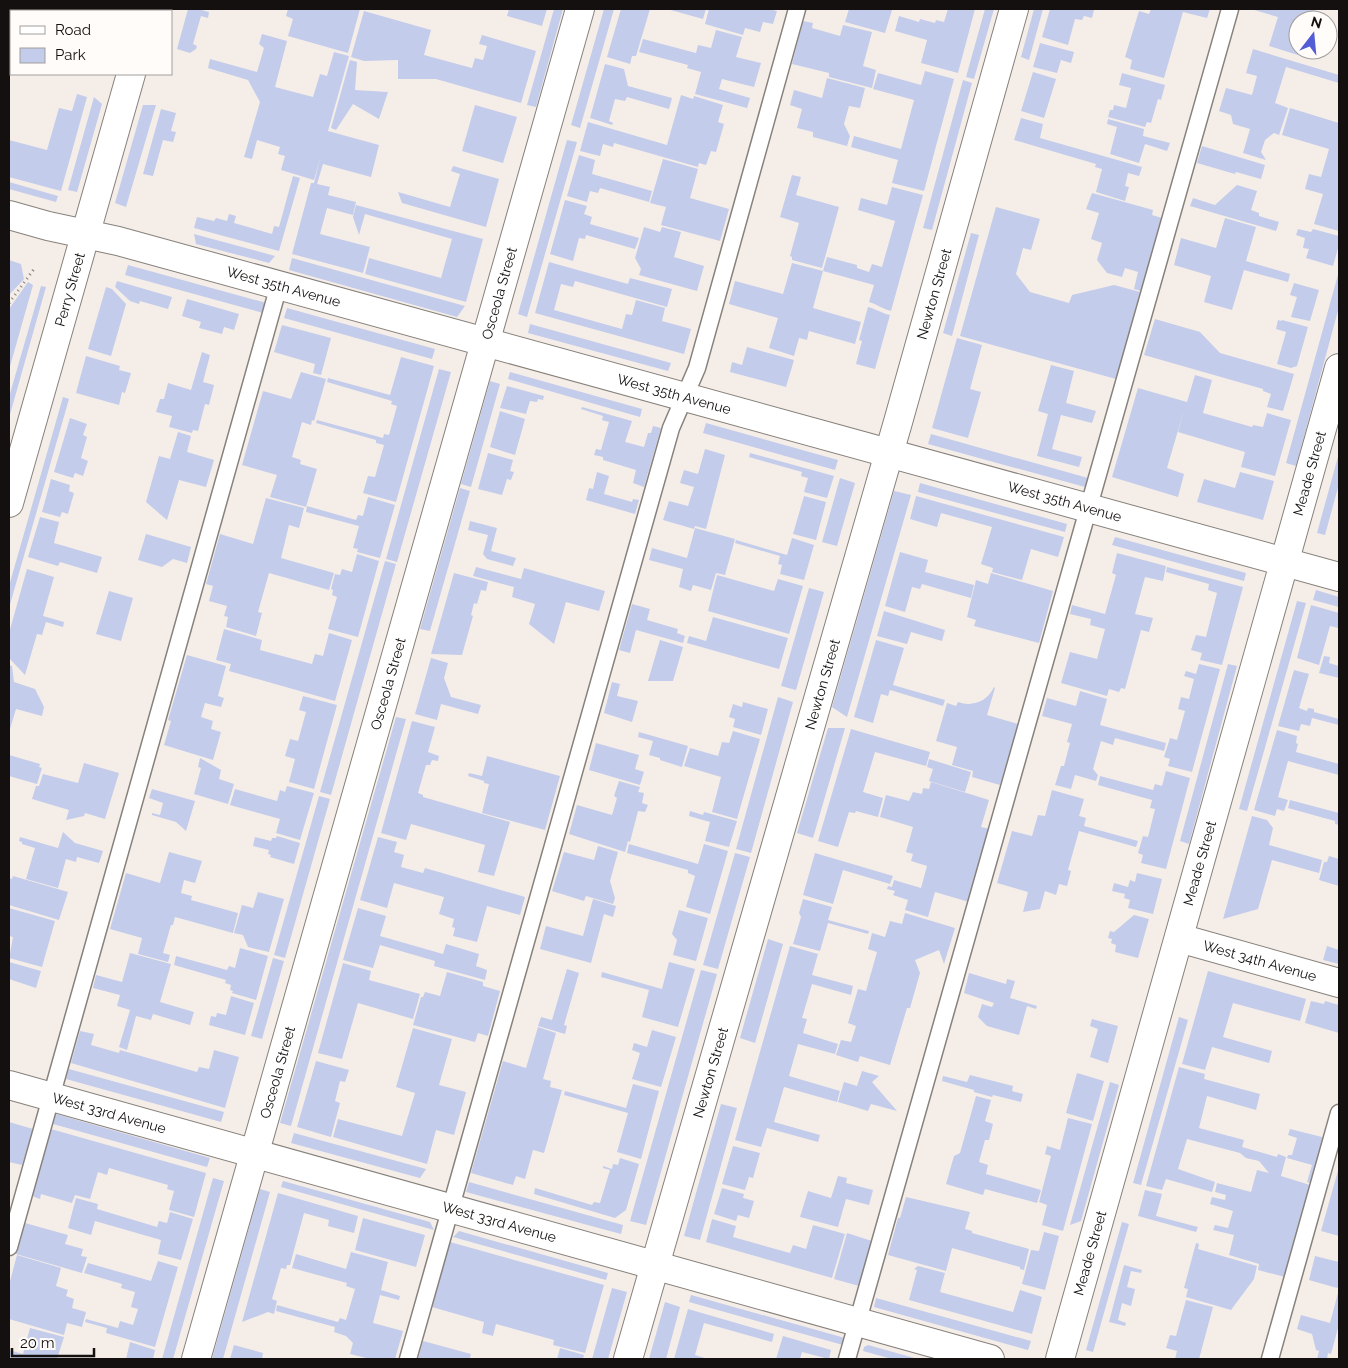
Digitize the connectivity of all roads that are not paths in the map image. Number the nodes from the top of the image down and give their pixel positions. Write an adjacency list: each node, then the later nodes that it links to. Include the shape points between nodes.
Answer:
1 (580, 9): 9 (street, Osceola Street)
2 (798, 9): 11 (lane, via 697,368)
3 (1014, 9): 12 (street, Newton Street)
4 (1230, 9): 14 (lane)
5 (130, 75): 7 (street, Perry Street)
6 (9, 215): 7 (street, West 35th Avenue)
7 (85, 234): 8 (street, West 35th Avenue); 13 (street, Perry Street)
8 (278, 285): 9 (street, West 35th Avenue); 20 (lane)
9 (485, 342): 11 (street, West 35th Avenue); 22 (street, Osceola Street)
10 (1339, 368): 15 (street, Meade Street)
11 (684, 396): 12 (street, West 35th Avenue); 23 (lane, via 671,428)
12 (889, 453): 14 (street, West 35th Avenue); 25 (street, Newton Street)
13 (9, 503)
14 (1089, 508): 15 (street, West 35th Avenue); 26 (lane)
15 (1285, 562): 16 (street, West 35th Avenue); 17 (street, Meade Street)
16 (1339, 577)
17 (1179, 938): 18 (street, West 34th Avenue); 32 (street, Meade Street)
18 (1339, 983)
19 (9, 1085): 20 (street, West 33rd Avenue)
20 (51, 1097): 22 (street, West 33rd Avenue); 24 (lane)
21 (1339, 1114): 33 (lane)
22 (254, 1154): 23 (street, West 33rd Avenue); 27 (street, Osceola Street)
23 (450, 1208): 25 (street, West 33rd Avenue); 28 (lane)
24 (9, 1247)
25 (655, 1266): 26 (street, West 33rd Avenue); 29 (street, Newton Street)
26 (858, 1322): 30 (lane); 31 (street, West 33rd Avenue)
27 (196, 1359)
28 (408, 1359)
29 (628, 1359)
30 (847, 1359)
31 (990, 1359)
32 (1060, 1359)
33 (1270, 1359)

